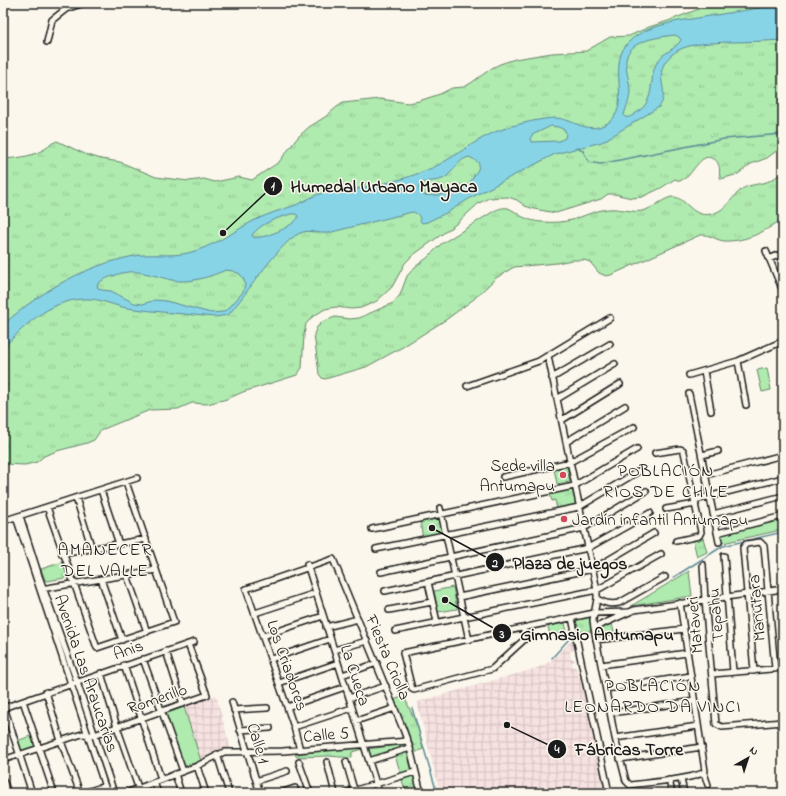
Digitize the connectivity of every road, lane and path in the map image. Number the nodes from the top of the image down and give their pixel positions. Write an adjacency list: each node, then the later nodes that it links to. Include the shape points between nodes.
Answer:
1 (84, 3): 2 (street, via 66,9 52,20)
2 (47, 42)
3 (766, 251): 5 (street)
4 (783, 253): 5 (street)
5 (769, 259): 6 (street)
6 (783, 291)
7 (610, 318): 10 (street)
8 (783, 341): 11 (street)
9 (610, 344): 15 (street)
10 (548, 356): 15 (street); 17 (street, via 539,362)
11 (738, 361): 13 (street); 20 (street)
12 (615, 364): 19 (street)
13 (704, 371): 14 (street); 22 (street)
14 (689, 375)
15 (552, 378): 19 (street)
16 (620, 384): 23 (street)
17 (467, 386)
18 (689, 394): 29 (street)
19 (557, 399): 23 (street)
20 (746, 405)
21 (625, 406): 25 (street)
22 (711, 411)
23 (562, 420): 25 (street)
24 (634, 427): 31 (street)
25 (566, 442): 31 (street)
26 (637, 449): 38 (street)
27 (718, 451): 29 (street)
28 (655, 453): 44 (street, via 683,450)
29 (702, 455): 33 (street)
30 (783, 455): 33 (street)
31 (570, 462): 34 (street); 38 (street)
32 (640, 470): 46 (street)
33 (706, 475): 42 (street)
34 (503, 477)
35 (137, 478): 37 (street)
36 (783, 478): 42 (street)
37 (126, 482): 39 (street); 60 (street)
38 (574, 486): 46 (street); 51 (street)
39 (101, 490): 43 (street); 63 (street)
40 (646, 491): 55 (street)
41 (783, 496): 50 (street)
42 (710, 497): 44 (street); 50 (street)
43 (76, 498): 45 (street); 65 (street)
44 (695, 502): 48 (street); 61 (street, via 701,534)
45 (47, 507): 53 (street); 67 (street)
46 (579, 507): 55 (street); 59 (street)
47 (440, 508): 51 (street)
48 (666, 509)
49 (650, 513): 64 (street)
50 (713, 514): 58 (street)
51 (441, 515): 56 (street); 59 (street)
52 (783, 516): 58 (street)
53 (18, 517): 54 (street); 82 (street, Avenida Las Araucarias)
54 (3, 521)
55 (584, 528): 64 (street); 69 (street)
56 (372, 529)
57 (654, 533): 73 (street)
58 (718, 533): 62 (street)
59 (446, 535): 66 (street); 69 (street)
60 (146, 539): 63 (street); 74 (street)
61 (676, 541)
62 (719, 542)
63 (119, 544): 65 (street)
64 (588, 548): 73 (street); 77 (street)
65 (92, 549): 67 (street)
66 (376, 549)
67 (62, 554): 81 (street)
68 (661, 554): 84 (street)
69 (451, 556): 75 (street); 77 (street)
70 (724, 556): 90 (street, Tepahu)
71 (703, 565): 92 (street, Mataveri)
72 (307, 567): 87 (street, La Cueca); 97 (street, Los Criadores, via 246,589); 102 (street, Fiesta Criolla, via 333,560)
73 (592, 569): 84 (street); 89 (street)
74 (156, 570): 76 (street); 109 (street, via 174,622)
75 (381, 572)
76 (127, 575): 79 (street); 109 (street)
77 (455, 577): 80 (street); 89 (street)
78 (665, 577): 91 (street, via 619,603 607,604)
79 (101, 579): 81 (street); 112 (street)
80 (428, 582): 85 (street); 93 (street)
81 (73, 583): 82 (street); 112 (street, via 97,648)
82 (42, 589): 135 (street, Avenida Las Araucarias)
83 (783, 589): 86 (street)
84 (597, 590): 91 (street); 100 (street)
85 (385, 591)
86 (769, 592): 88 (street); 88 (street, Manutara, via 763,544 760,542 743,546); 128 (street, Manutara)
87 (316, 593): 97 (street); 99 (street, La Cueca)
88 (748, 595): 90 (street); 129 (street)
89 (459, 597): 100 (street)
90 (727, 598): 92 (street); 130 (street, Tepahu)
91 (597, 599): 98 (street)
92 (705, 600): 94 (street); 132 (street, Mataveri)
93 (432, 602): 95 (street); 103 (street)
94 (680, 603): 96 (street); 107 (street)
95 (389, 610)
96 (629, 612): 98 (street); 106 (street)
97 (255, 613): 110 (street, Los Criadores)
98 (594, 614): 101 (street); 106 (street)
99 (323, 616): 104 (street, La Cueca); 110 (street)
100 (464, 617): 103 (street); 113 (street)
101 (572, 618): 105 (street); 217 (street)
102 (358, 619): 104 (street); 115 (street, Fiesta Criolla)
103 (436, 622): 108 (street)
104 (326, 627): 111 (street, La Cueca)
105 (523, 628): 113 (street); 113 (street, via 526,638 492,669 412,689 403,653)
106 (594, 628): 114 (street)
107 (684, 629): 114 (street); 120 (street)
108 (395, 631)
109 (147, 632): 112 (street)
110 (263, 636): 122 (street, Los Criadores)
111 (330, 639): 118 (street, La Cueca); 122 (street)
112 (122, 640)
113 (469, 640)
114 (596, 640): 125 (street)
115 (367, 641): 118 (street); 124 (street, Fiesta Criolla)
116 (194, 642): 117 (street, Anis)
117 (188, 644): 119 (street, Anis); 145 (street, Romerillo, via 207,695)
118 (334, 650): 123 (street, La Cueca)
119 (166, 651): 121 (street, Anis); 145 (street)
120 (687, 653): 125 (street); 134 (street)
121 (143, 659): 126 (street, Anis); 152 (street)
122 (271, 660): 136 (street, Los Criadores)
123 (338, 663): 133 (street, La Cueca); 136 (street)
124 (377, 663): 133 (street); 137 (street, Fiesta Criolla)
125 (601, 665): 139 (street)
126 (124, 666): 131 (street, Anis); 154 (street)
127 (783, 668): 128 (street)
128 (775, 669): 129 (street)
129 (754, 671): 130 (street)
130 (733, 672): 132 (street)
131 (101, 673): 135 (street, Anis); 158 (street)
132 (712, 674): 156 (street, Mataveri, via 716,724 722,727)
133 (342, 675): 138 (street, La Cueca)
134 (691, 676): 139 (street); 143 (street)
135 (74, 682): 140 (street, Anis); 162 (street, Avenida Las Araucarias)
136 (279, 683): 147 (street, Los Criadores)
137 (386, 686): 141 (street); 150 (street, Fiesta Criolla)
138 (345, 687): 141 (street, La Cueca); 147 (street)
139 (606, 689): 153 (street)
140 (46, 692): 142 (street, Anis); 164 (street)
141 (349, 698): 149 (street, La Cueca)
142 (23, 701): 146 (street, Anis); 169 (street)
143 (694, 701): 153 (street); 157 (street)
144 (232, 702): 151 (street, Calle 1)
145 (183, 704): 152 (street, Romerillo)
146 (4, 707): 173 (street)
147 (287, 707): 159 (street, Los Criadores)
148 (267, 708): 151 (street)
149 (352, 708): 155 (street, La Cueca); 159 (street)
150 (395, 708): 155 (street); 165 (street, Fiesta Criolla)
151 (234, 710): 161 (street, Calle 1)
152 (161, 712): 154 (street, Romerillo); 182 (street)
153 (611, 713): 163 (street)
154 (141, 718): 158 (street, Romerillo); 186 (street)
155 (356, 721): 166 (street, La Cueca)
156 (783, 722)
157 (698, 726): 163 (street); 167 (street)
158 (118, 727): 162 (street, Romerillo); 195 (street)
159 (294, 727): 170 (street, Los Criadores)
160 (270, 728): 161 (street)
161 (240, 730): 171 (street, Calle 1)
162 (91, 735): 164 (street, Romerillo, via 82,734); 194 (street, Avenida Las Araucarias); 203 (street, Avenida Las Araucarias)
163 (615, 738): 174 (street)
164 (61, 741): 169 (street, Romerillo); 201 (street)
165 (408, 741): 166 (street, Calle 5); 168 (street, Fiesta Criolla)
166 (364, 745): 170 (street, Calle 5); 176 (street, La Cueca)
167 (702, 747): 174 (street); 184 (street, via 706,769)
168 (410, 748): 176 (street); 183 (street, Fiesta Criolla)
169 (38, 749): 173 (street, Romerillo); 200 (street)
170 (300, 750): 171 (street, Calle 5)
171 (247, 751): 172 (street, Calle 5); 190 (street, Calle 1)
172 (217, 754): 180 (street); 209 (street)
173 (19, 755): 175 (street, Romerillo); 199 (street)
174 (620, 759): 189 (street, via 629,784)
175 (3, 760)
176 (369, 761): 192 (street, La Cueca)
177 (299, 762): 212 (street)
178 (327, 762): 213 (street)
179 (346, 762): 197 (street)
180 (197, 766): 182 (street); 208 (street)
181 (287, 771): 190 (street)
182 (183, 772): 185 (street)
183 (415, 772): 192 (street); 216 (street, Fiesta Criolla)
184 (704, 773): 187 (street); 193 (street)
185 (175, 774): 186 (street); 207 (street)
186 (160, 779): 191 (street)
187 (681, 779): 189 (street); 219 (street)
188 (3, 780): 198 (street)
189 (669, 780): 218 (street)
190 (256, 781): 210 (street, Calle 1)
191 (154, 782): 195 (street); 206 (street)
192 (376, 784): 197 (street); 215 (street, La Cueca)
193 (708, 785)
194 (105, 786): 201 (street); 202 (street, Avenida Las Araucarias)
195 (139, 787): 204 (street); 205 (street)
196 (295, 788): 211 (street)
197 (354, 792): 214 (street)
198 (8, 793)
199 (32, 793)
200 (54, 793)
201 (81, 793)
202 (107, 793)
203 (114, 793)
204 (126, 793)
205 (140, 793)
206 (158, 793)
207 (181, 793)
208 (206, 793)
209 (229, 793)
210 (260, 793)
211 (280, 793)
212 (310, 793)
213 (336, 793)
214 (346, 793)
215 (379, 793)
216 (421, 793)
217 (609, 793)
218 (672, 793)
219 (684, 793)

